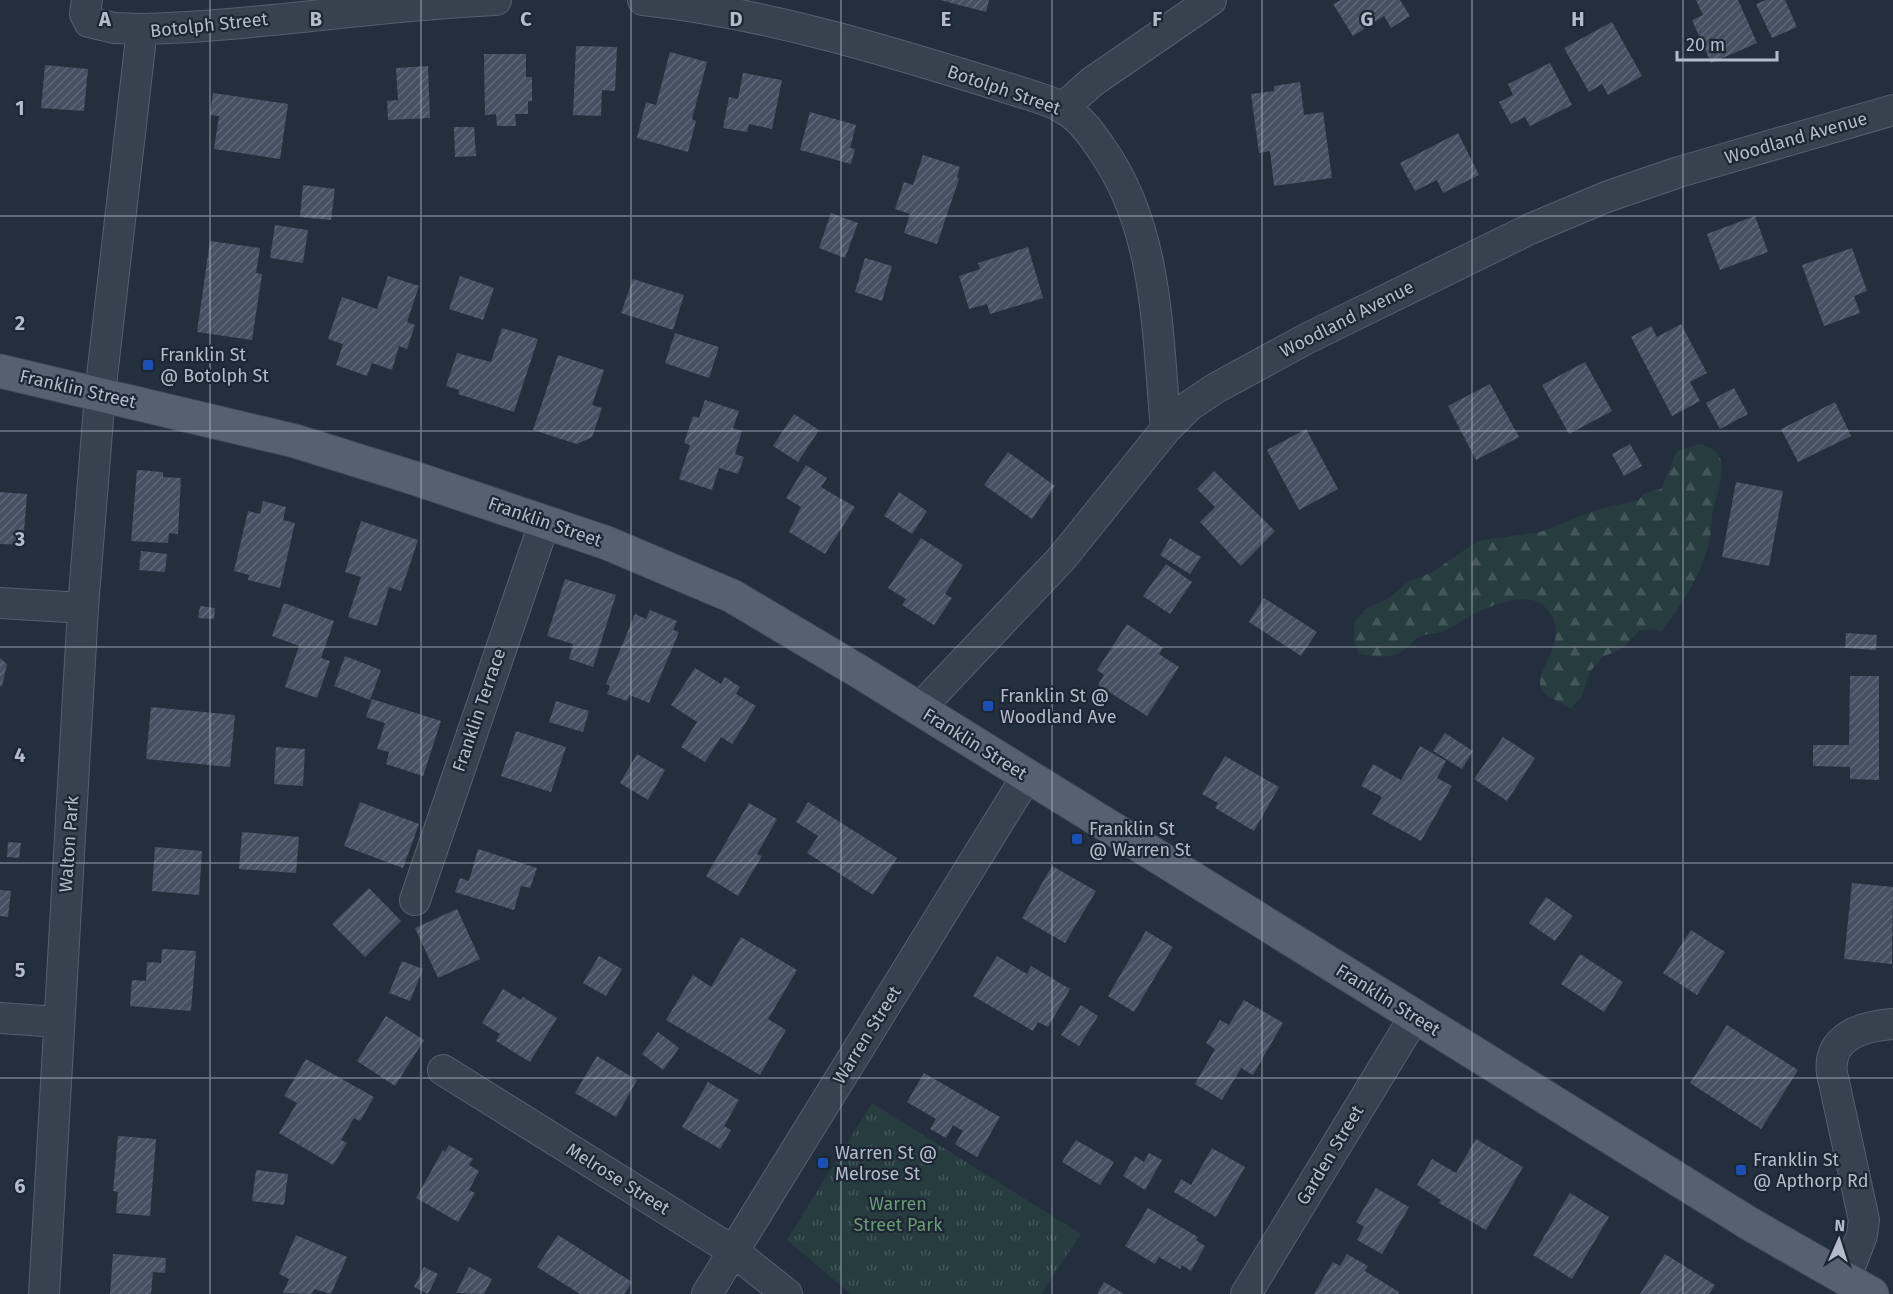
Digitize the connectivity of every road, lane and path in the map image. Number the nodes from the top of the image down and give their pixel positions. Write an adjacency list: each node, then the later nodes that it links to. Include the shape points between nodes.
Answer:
1 (87, 0): 6 (street, via 89,22 114,28)
2 (496, 0): 5 (street, Botolph Street)
3 (643, 0): 7 (street, Botolph Street, via 785,25 1015,90)
4 (1211, 0): 7 (street, via 1092,82)
5 (348, 5): 6 (street, Botolph Street, via 205,26)
6 (142, 28): 10 (street, Botolph Street)
7 (1063, 108): 11 (street, Botolph Street, via 1089,131 1104,152 1127,191 1140,225 1150,273)
8 (1890, 120): 11 (street, Woodland Avenue, via 1679,172 1530,228 1250,370 1189,406)
9 (0, 371): 10 (main road, Franklin Street)
10 (100, 394): 12 (main road, Franklin Street, via 295,441); 14 (street, Walton Park)
11 (1166, 429): 15 (street, Woodland Avenue, via 1062,558)
12 (545, 521): 15 (main road, Franklin Street, via 732,596); 17 (street, Franklin Terrace)
13 (0, 603): 14 (street)
14 (83, 608): 20 (street, Walton Park)
15 (919, 710): 16 (main road, Franklin Street)
16 (1027, 776): 18 (main road, Franklin Street); 23 (street, Warren Street)
17 (415, 900)
18 (1415, 1016): 24 (main road, Franklin Street); 28 (street, Garden Street)
19 (0, 1018): 20 (street)
20 (58, 1022): 25 (street, Walton Park)
21 (1893, 1024): 24 (street, via 1851,1034 1836,1047 1832,1059 1864,1220)
22 (443, 1070): 23 (street, Melrose Street)
23 (733, 1251): 26 (street, Warren Street); 27 (street, Melrose Street)
24 (1858, 1287)
25 (44, 1294)
26 (706, 1294)
27 (787, 1294)
28 (1246, 1294)

